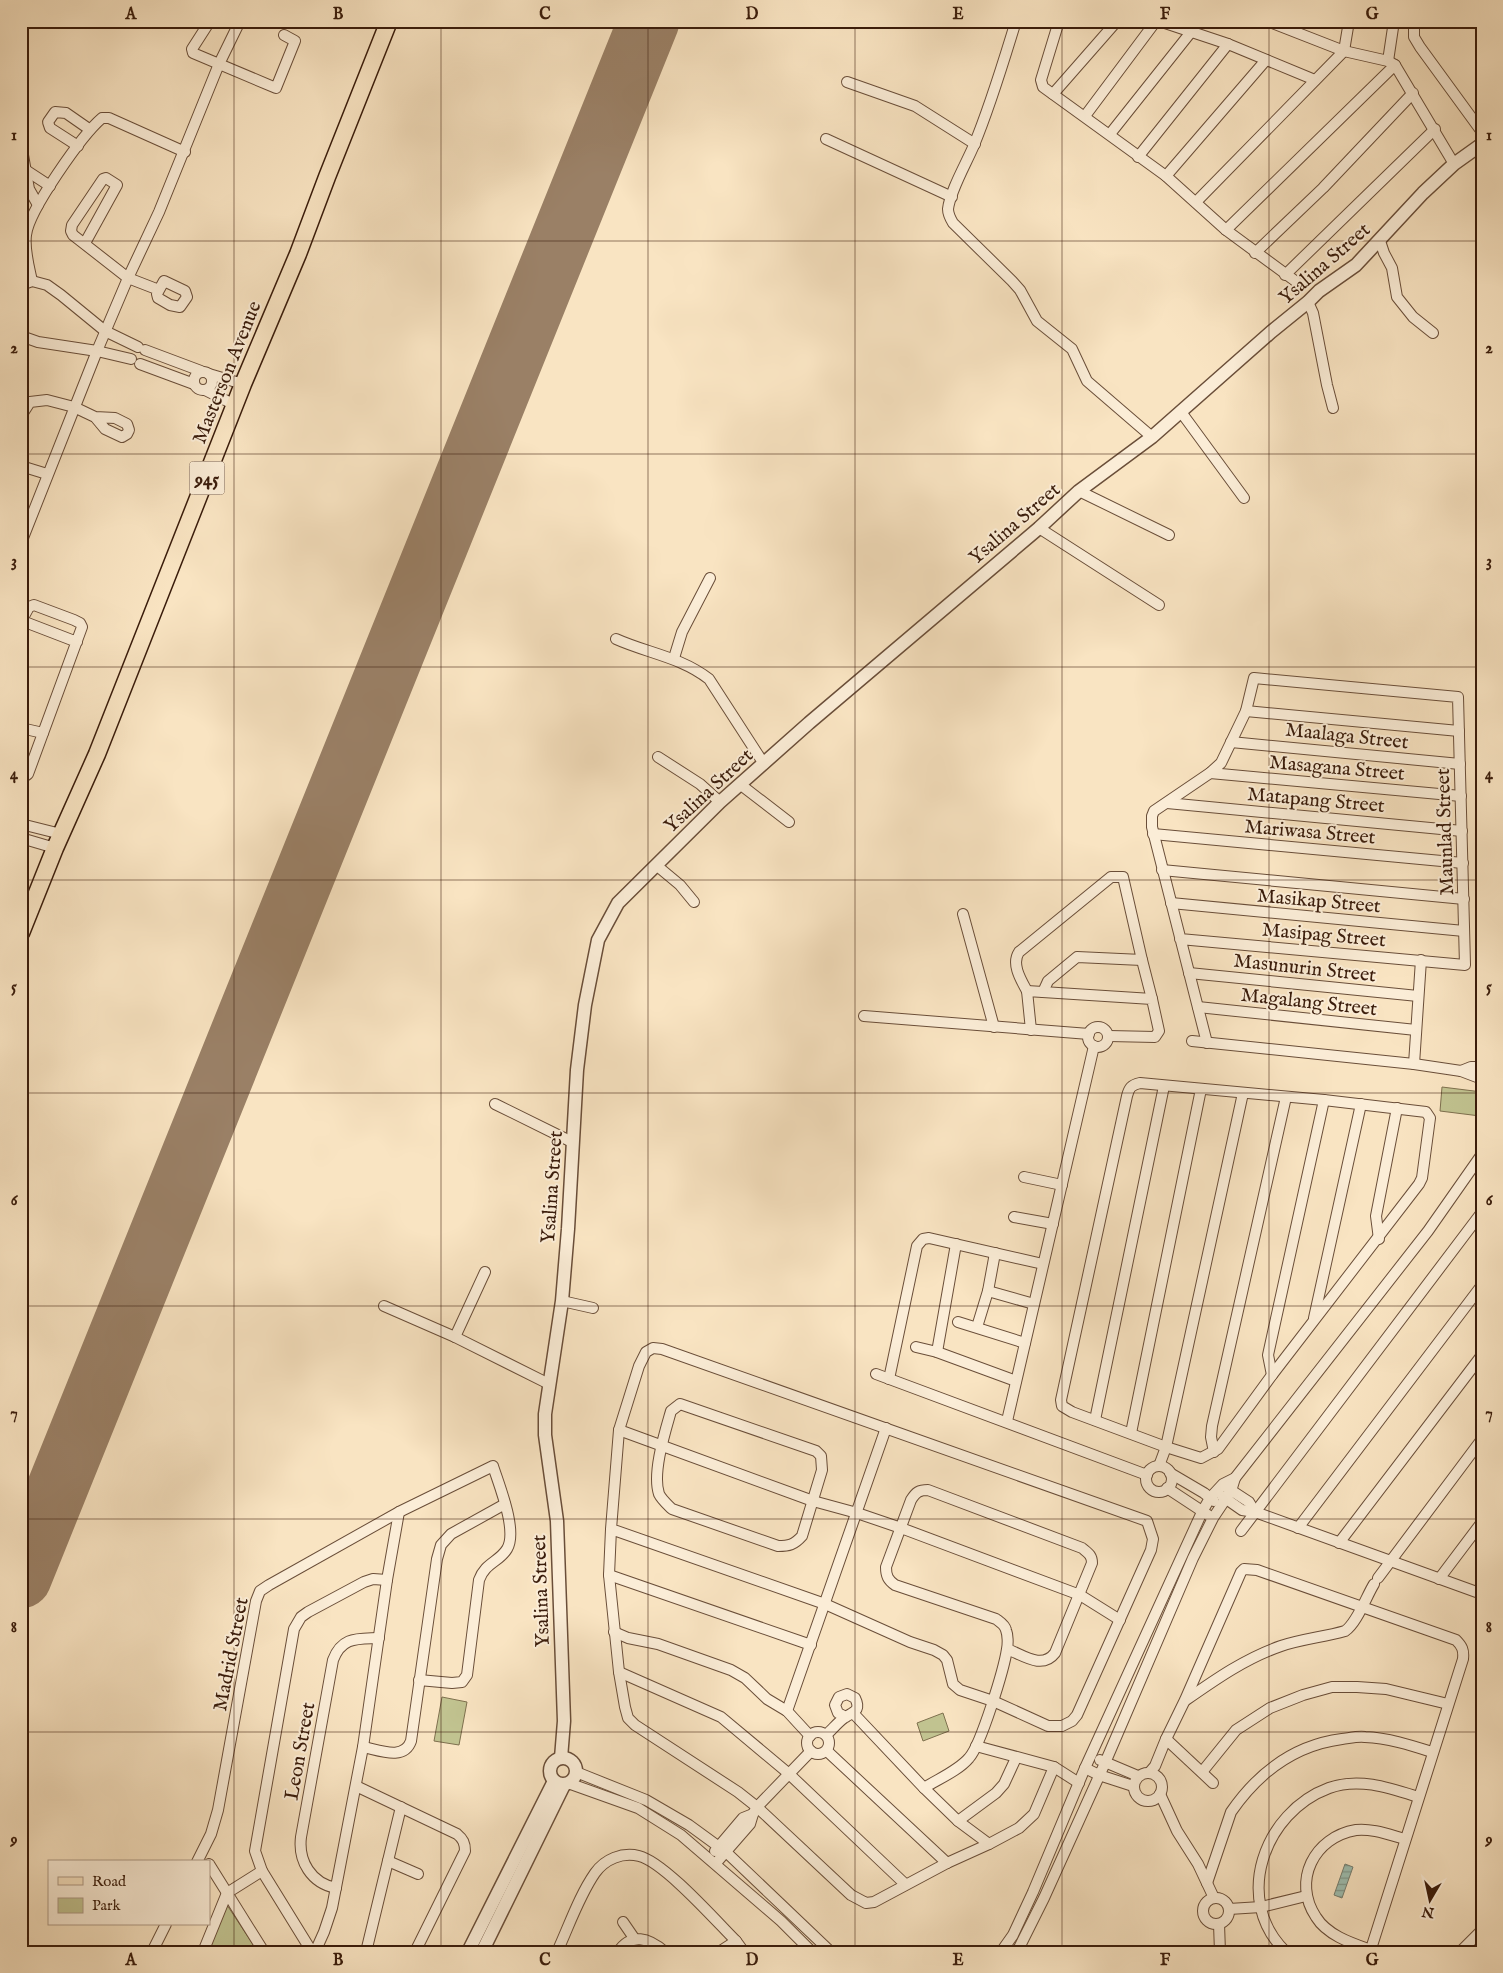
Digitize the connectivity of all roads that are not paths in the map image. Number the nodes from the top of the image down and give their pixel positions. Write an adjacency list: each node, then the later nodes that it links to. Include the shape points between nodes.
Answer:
1 (210, 21): 18 (street, via 192,51)
2 (240, 21): 18 (street)
3 (389, 21): 61 (main road, Masterson Avenue / 945, via 298,254)
4 (1016, 21): 29 (street)
5 (1059, 21): 22 (street, via 1041,80 1043,87)
6 (1116, 21): 22 (street)
7 (1158, 21): 12 (street); 23 (street)
8 (1267, 21): 15 (street)
9 (1349, 21): 15 (street)
10 (1394, 21): 17 (street)
11 (1414, 21): 26 (street, via 1414,37 1420,47)
12 (1191, 32): 14 (street); 27 (street)
13 (284, 35): 18 (street, via 295,41 276,88)
14 (1228, 44): 16 (street); 34 (street)
15 (1344, 51): 17 (street); 19 (street)
16 (1266, 60): 19 (street); 37 (street)
17 (1392, 63): 21 (street); 42 (street)
18 (219, 64): 32 (street)
19 (1315, 80): 40 (street)
20 (847, 82): 29 (street, via 915,106)
21 (1414, 93): 25 (street); 45 (street)
22 (1053, 94): 23 (street)
23 (1085, 116): 27 (street)
24 (89, 129): 31 (street); 31 (street, via 61,112 55,112 48,122 50,128); 32 (street, via 102,118 109,118)
25 (1435, 129): 35 (street); 46 (street)
26 (1482, 132)
27 (1110, 134): 34 (street)
28 (826, 139): 39 (street)
29 (975, 144): 39 (street)
30 (1482, 144): 35 (street, Ysalina Street)
31 (78, 146): 38 (street)
32 (185, 152): 47 (street)
33 (23, 155): 36 (street)
34 (1138, 157): 37 (street)
35 (1454, 164): 43 (street, Ysalina Street)
36 (24, 169): 38 (street); 41 (street, via 29,189)
37 (1166, 176): 40 (street)
38 (50, 186): 41 (street)
39 (952, 197): 69 (street, via 948,209 953,223 1020,290 1037,321 1072,350 1087,381)
40 (1196, 202): 42 (street)
41 (38, 205): 48 (street, via 28,223 25,239)
42 (1226, 230): 45 (street)
43 (1380, 240): 52 (street, Ysalina Street, via 1356,265); 54 (street, via 1392,268 1397,297 1408,312)
44 (86, 243): 44 (street, via 116,185 106,178 72,226 73,235); 47 (street)
45 (1255, 253): 46 (street)
46 (1286, 275): 49 (street)
47 (128, 278): 51 (street); 53 (street)
48 (32, 281): 50 (street); 53 (street, via 47,285 62,295)
49 (1298, 283)
50 (21, 285)
51 (159, 290)
52 (1308, 302): 65 (street); 66 (street, Ysalina Street)
53 (105, 331): 56 (street); 57 (street)
54 (1433, 333)
55 (21, 336): 57 (street, via 38,342)
56 (142, 349): 58 (street, via 132,352); 58 (street, via 148,357 144,363); 59 (street)
57 (97, 351): 58 (street); 64 (street)
58 (136, 362): 60 (street)
59 (205, 373): 60 (street, via 195,376); 61 (street); 62 (street, via 213,382)
60 (194, 384): 62 (street)
61 (243, 384): 63 (main road, Masterson Avenue / 945)
62 (205, 390): 63 (street)
63 (235, 405): 102 (main road, Masterson Avenue / 945, via 97,754)
64 (74, 407): 67 (street, via 61,402 34,400); 68 (street); 71 (street)
65 (1334, 408)
66 (1181, 412): 69 (street, Ysalina Street); 73 (street)
67 (21, 416)
68 (95, 417)
69 (1152, 437): 72 (street, Ysalina Street)
70 (21, 466): 71 (street)
71 (47, 474): 76 (street)
72 (1079, 491): 74 (street, Ysalina Street); 75 (street)
73 (1244, 498)
74 (1039, 528): 78 (street); 89 (street, Ysalina Street)
75 (1169, 535)
76 (22, 540)
77 (710, 578): 82 (street, via 682,632)
78 (1159, 605)
79 (23, 612): 81 (street, via 25,622); 81 (street, via 34,605 80,623 82,628)
80 (616, 638): 82 (street)
81 (77, 642): 86 (street)
82 (674, 658): 89 (street, via 709,679)
83 (1246, 711): 85 (street); 85 (street, Maunlad Street, via 1254,678 1458,698); 87 (street)
84 (21, 728): 86 (street)
85 (1459, 731): 90 (street, Maunlad Street)
86 (43, 733): 92 (street, via 28,774)
87 (1231, 742): 90 (street, Maalaga Street); 91 (street, via 1221,762)
88 (658, 757): 95 (street, via 700,784)
89 (764, 764): 93 (street, Ysalina Street)
90 (1460, 764): 94 (street, Maunlad Street)
91 (1210, 773): 94 (street, Masagana Street); 96 (street)
92 (21, 779)
93 (741, 785): 95 (street, Ysalina Street); 97 (street)
94 (1461, 796): 99 (street, Maunlad Street)
95 (720, 802): 104 (street, Ysalina Street)
96 (1167, 803): 99 (street, Matapang Street); 100 (street, via 1158,807 1152,816)
97 (789, 822)
98 (26, 826): 101 (street); 102 (street)
99 (1462, 830): 103 (street, Maunlad Street)
100 (1153, 834): 103 (street, Mariwasa Street); 105 (street)
101 (24, 839): 102 (street)
102 (58, 841): 111 (main road, Masterson Avenue / 945)
103 (1463, 864): 106 (street, Maunlad Street)
104 (656, 865): 107 (street); 143 (street, Ysalina Street, via 618,903 598,940 585,1005)
105 (1162, 870): 106 (street); 108 (street)
106 (1464, 899): 110 (street, Maunlad Street)
107 (694, 902)
108 (1171, 903): 110 (street, Masikap Street); 112 (street)
109 (964, 914): 123 (street)
110 (1464, 931): 115 (street, Maunlad Street)
111 (21, 933)
112 (1180, 939): 114 (street, Masipag Street); 116 (street)
113 (1142, 960): 117 (street, via 1123,877 1112,877 1019,952 1016,967); 118 (street, via 1077,957 1048,981); 120 (street)
114 (1421, 960): 115 (street, Masipag Street); 119 (street)
115 (1465, 965)
116 (1189, 973): 119 (street, Masunurin Street); 121 (street)
117 (1027, 992): 118 (street); 124 (street)
118 (1043, 992): 120 (street)
119 (1418, 996): 125 (street)
120 (1152, 999): 127 (street, via 1159,1031 1155,1037)
121 (1198, 1007): 125 (street, Magalang Street); 129 (street)
122 (864, 1016): 123 (street)
123 (994, 1027): 124 (street)
124 (1031, 1030): 126 (street)
125 (1416, 1030): 131 (street)
126 (1089, 1034): 127 (street, via 1092,1028 1099,1027 1105,1029); 130 (street, via 1089,1041)
127 (1108, 1036): 130 (street, via 1104,1045)
128 (1192, 1041): 129 (street)
129 (1207, 1043): 131 (street)
130 (1094, 1046): 146 (street)
131 (1414, 1064): 133 (street)
132 (1482, 1067): 133 (street)
133 (1460, 1071): 134 (street)
134 (1482, 1080)
135 (1164, 1086): 136 (street); 174 (street); 174 (street, via 1140,1083 1129,1088 1062,1392 1062,1406)
136 (1201, 1089): 137 (street); 178 (street)
137 (1243, 1093): 138 (street); 181 (street)
138 (1286, 1097): 139 (street); 182 (street, via 1212,1426)
139 (1324, 1100): 141 (street); 170 (street, via 1268,1355)
140 (494, 1104): 143 (street)
141 (1361, 1104): 142 (street); 162 (street)
142 (1397, 1108): 150 (street, via 1376,1216); 150 (street, via 1429,1115 1428,1139 1421,1182)
143 (572, 1142): 157 (street, Ysalina Street)
144 (1482, 1154): 187 (street, via 1428,1231)
145 (1024, 1177): 146 (street)
146 (1062, 1185): 149 (street)
147 (1482, 1212): 192 (street)
148 (1014, 1217): 149 (street)
149 (1053, 1224): 153 (street)
150 (1379, 1239): 162 (street)
151 (956, 1244): 152 (street); 167 (street); 171 (street, via 924,1238 917,1246)
152 (994, 1253): 153 (street); 156 (street)
153 (1043, 1264): 158 (street)
154 (485, 1272): 164 (street)
155 (1482, 1285): 197 (street)
156 (988, 1291): 158 (street); 163 (street)
157 (562, 1302): 160 (street); 173 (street, Ysalina Street)
158 (1034, 1304): 165 (street)
159 (384, 1306): 164 (street)
160 (593, 1308)
161 (958, 1322): 163 (street)
162 (1313, 1322): 170 (street)
163 (977, 1327): 165 (street)
164 (455, 1337): 173 (street)
165 (1025, 1343): 172 (street)
166 (916, 1347): 167 (street)
167 (937, 1352): 172 (street)
168 (1482, 1355): 200 (street)
169 (876, 1374): 171 (street)
170 (1272, 1375): 182 (street)
171 (889, 1379): 175 (street)
172 (1016, 1381): 175 (street)
173 (549, 1384): 229 (street, Ysalina Street, via 544,1426 557,1521 564,1721)
174 (1095, 1420): 178 (street)
175 (1007, 1421): 185 (street)
176 (886, 1428): 177 (street, via 653,1348 646,1352 639,1366); 193 (street); 209 (street, via 1147,1522 1153,1539 1151,1550)
177 (618, 1430): 180 (street); 198 (street)
178 (1131, 1433): 181 (street)
179 (1482, 1439): 201 (street)
180 (661, 1447): 188 (street); 188 (street, via 657,1481 659,1493 672,1509 778,1546 789,1546 802,1536); 188 (street, via 671,1411 680,1404 816,1451 821,1456 822,1470)
181 (1166, 1447): 182 (street, via 1201,1458); 183 (street)
182 (1214, 1452)
183 (1160, 1466): 184 (street); 185 (street, via 1152,1468)
184 (1170, 1473): 186 (street, via 1171,1481); 187 (street, via 1204,1493)
185 (1146, 1475): 186 (street, via 1152,1489 1160,1491)
186 (1167, 1488): 191 (street)
187 (1221, 1495): 191 (street); 192 (street, via 1248,1502); 194 (street)
188 (812, 1502): 193 (street)
189 (505, 1504): 190 (street, Madrid Street, via 493,1466); 215 (street, via 459,1529 441,1545); 215 (street, via 510,1541 506,1550 482,1572 465,1679 452,1683)
190 (399, 1512): 204 (street); 254 (street, Madrid Street, via 260,1591 218,1810)
191 (1202, 1512): 194 (street); 228 (street)
192 (1255, 1512): 197 (street); 199 (street)
193 (857, 1513): 196 (street); 207 (street)
194 (1213, 1518): 231 (street, via 1192,1558)
195 (1482, 1522): 203 (street)
196 (901, 1528): 206 (street); 206 (street, via 911,1500 917,1492 928,1490 1082,1548 1092,1558); 213 (street, via 886,1567 889,1580 895,1585 996,1619 1006,1629)
197 (1298, 1528): 200 (street)
198 (611, 1529): 202 (street); 207 (street)
199 (1241, 1531)
200 (1339, 1542): 201 (street)
201 (1390, 1561): 203 (street); 208 (street)
202 (609, 1575): 210 (street); 212 (street)
203 (1439, 1579): 205 (street)
204 (387, 1580): 211 (street); 259 (street, via 364,1582 297,1621 256,1845 256,1858)
205 (1481, 1592)
206 (1080, 1596): 209 (street); 213 (street, via 1051,1659 1038,1662)
207 (825, 1604): 212 (street); 217 (street, via 943,1655 953,1684 960,1690)
208 (1361, 1607): 216 (street, via 1352,1626 1345,1631 1280,1646 1214,1680); 216 (street, via 1257,1570 1244,1569); 218 (street, via 1456,1640 1462,1646 1463,1659)
209 (1120, 1620): 217 (street, via 1072,1721 1062,1726 1048,1726)
210 (614, 1632): 214 (street); 219 (street, via 731,1670)
211 (379, 1638): 224 (street); 263 (street, Leon Street, via 347,1641 336,1651 301,1837 301,1855 308,1868 324,1886)
212 (811, 1645): 219 (street)
213 (1007, 1649): 217 (street)
214 (618, 1672): 236 (street, via 721,1716); 249 (street, via 628,1718 634,1725 738,1792)
215 (419, 1680): 224 (street, via 409,1747 396,1753)
216 (1185, 1700): 222 (street)
217 (993, 1701): 223 (street)
218 (1448, 1704): 227 (street); 235 (street, via 1418,1695 1366,1687 1332,1687 1303,1695 1270,1708 1236,1730)
219 (787, 1711): 221 (street)
220 (826, 1735): 221 (street, via 818,1732); 225 (street, via 830,1743); 245 (street, via 850,1715)
221 (810, 1736): 226 (street, via 807,1744)
222 (1166, 1739): 235 (street); 237 (street)
223 (976, 1746): 230 (street); 245 (street, via 969,1759)
224 (363, 1747): 243 (street)
225 (827, 1751): 226 (street); 257 (street)
226 (811, 1752): 236 (street)
227 (1432, 1752): 247 (street); 261 (street, via 1364,1736 1326,1741 1298,1751 1270,1768 1231,1812)
228 (1091, 1754): 231 (street); 233 (street)
229 (561, 1758): 234 (street, via 570,1760); 240 (street, via 551,1765 550,1774)
230 (1016, 1758): 232 (street); 250 (street, via 996,1793)
231 (1105, 1763): 238 (street); 239 (street)
232 (1054, 1767): 241 (street); 252 (street, via 1034,1814 1019,1828)
233 (1085, 1768): 238 (street); 241 (street)
234 (576, 1772): 240 (street, via 574,1778); 253 (street, via 646,1800)
235 (1202, 1772): 242 (street)
236 (788, 1773): 249 (street); 262 (street)
237 (1149, 1773): 239 (street); 246 (street, via 1160,1780)
238 (1098, 1775): 244 (street); 293 (street)
239 (1138, 1776): 244 (street)
240 (562, 1783): 256 (street, via 638,1808 681,1834); 283 (street); 284 (street)
241 (1079, 1783): 292 (street, via 1033,1892 1013,1935)
242 (1213, 1783)
243 (356, 1786): 248 (street); 263 (street)
244 (1133, 1786): 246 (street, via 1136,1795 1144,1801 1153,1800)
245 (924, 1788): 250 (street)
246 (1160, 1794): 261 (street)
247 (1418, 1796): 251 (street); 267 (street, via 1367,1783 1330,1788 1305,1800 1287,1815 1268,1842 1257,1891)
248 (401, 1807): 255 (street); 282 (street, via 457,1834 465,1844 465,1851)
249 (755, 1810): 253 (street, via 750,1824); 262 (street, via 858,1900 874,1902)
250 (958, 1821): 252 (street)
251 (1405, 1839): 265 (street, via 1358,1830 1338,1835 1313,1858 1307,1875); 276 (street)
252 (990, 1844): 257 (street)
253 (722, 1849): 256 (street); 291 (street)
254 (204, 1860)
255 (388, 1861): 260 (street); 281 (street)
256 (713, 1861): 290 (street)
257 (947, 1863): 262 (street)
258 (210, 1869): 264 (street)
259 (262, 1870): 264 (street); 280 (street)
260 (418, 1874)
261 (1207, 1883): 266 (street)
262 (905, 1884)
263 (336, 1888): 280 (street, via 324,1932)
264 (227, 1893): 278 (street); 279 (street)
265 (1306, 1896): 267 (street); 276 (street, via 1316,1918 1330,1932)
266 (1214, 1898): 268 (street, via 1224,1900); 270 (street, via 1205,1903 1203,1913 1209,1922)
267 (1261, 1907): 268 (street); 295 (street, via 1268,1925)
268 (1229, 1908): 270 (street, via 1227,1918)
269 (623, 1922): 273 (street)
270 (1219, 1924): 275 (street)
271 (165, 1926): 277 (street)
272 (1482, 1930): 296 (street)
273 (634, 1938): 286 (street); 287 (street, via 653,1942)
274 (736, 1941): 285 (street, via 667,1873 639,1856 622,1855 608,1860 596,1872); 288 (street); 289 (street)
275 (1221, 1947): 294 (street)
276 (1370, 1951)
277 (152, 1952)
278 (203, 1952)
279 (264, 1952)
280 (313, 1952)
281 (366, 1952)
282 (415, 1952)
283 (468, 1952)
284 (482, 1952)
285 (557, 1952)
286 (618, 1952)
287 (665, 1952)
288 (719, 1952)
289 (744, 1952)
290 (812, 1952)
291 (831, 1952)
292 (1001, 1952)
293 (1017, 1952)
294 (1228, 1952)
295 (1286, 1952)
296 (1460, 1952)

